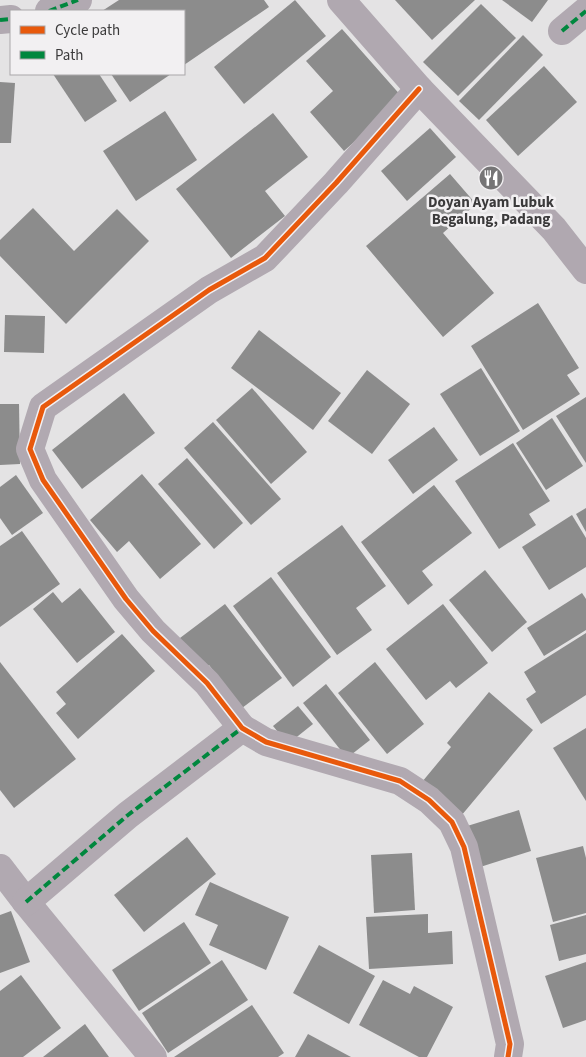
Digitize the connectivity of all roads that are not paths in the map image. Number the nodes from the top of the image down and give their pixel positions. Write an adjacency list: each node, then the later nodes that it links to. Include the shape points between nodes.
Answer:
1 (78, 0): 3 (street)
2 (341, 0): 6 (main road)
3 (53, 10)
4 (586, 11): 5 (street)
5 (562, 31)
6 (419, 89): 7 (main road, via 554,229); 8 (street, via 336,184 265,258 209,290 43,407 30,449 43,480 126,599 153,631 207,683)
7 (586, 270)
8 (242, 728): 10 (street, via 128,816); 12 (street, via 266,742 400,781 429,800 452,822 464,847 510,1044)
9 (0, 868): 10 (street)
10 (26, 902): 11 (street)
11 (153, 1057)
12 (508, 1057)

